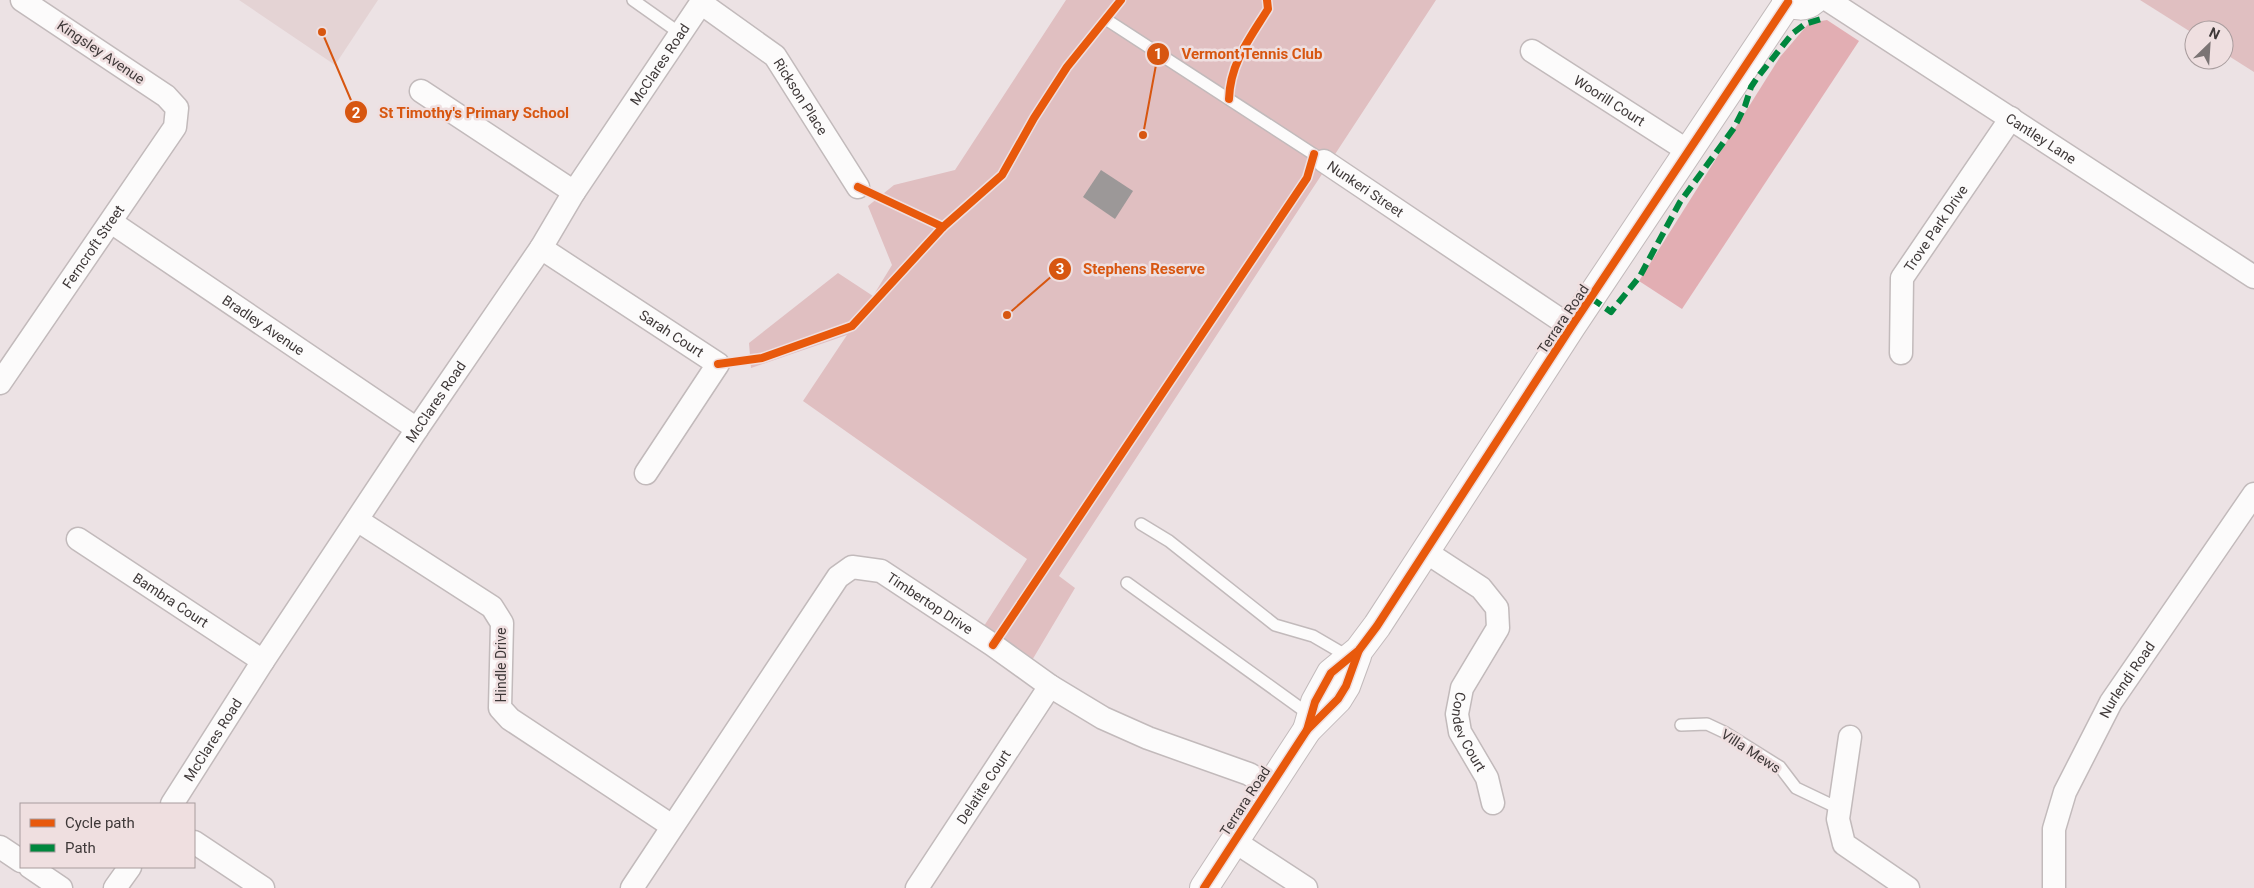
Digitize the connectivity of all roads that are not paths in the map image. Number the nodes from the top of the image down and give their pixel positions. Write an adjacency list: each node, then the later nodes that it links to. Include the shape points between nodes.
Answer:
1 (22, 0): 10 (street, Kingsley Avenue, via 166,96)
2 (633, 0): 7 (lane)
3 (1828, 0): 11 (street, Cantley Lane)
4 (1796, 1): 12 (main road, Terrara Road)
5 (702, 2): 7 (street, McClares Road); 14 (street, Rickson Place, via 775,56)
6 (1107, 20): 13 (lane, Nunkeri Street)
7 (681, 34): 15 (street, McClares Road)
8 (1532, 51): 12 (street, Woorill Court)
9 (421, 91): 15 (street)
10 (176, 108): 16 (street, Ferncroft Street, via 175,127)
11 (2011, 118): 18 (street, Cantley Lane); 20 (street, Trove Park Drive, via 1902,278)
12 (1688, 151): 19 (main road, Terrara Road)
13 (1324, 161): 19 (street, Nunkeri Street)
14 (858, 188)
15 (574, 192): 17 (street, McClares Road)
16 (110, 222): 21 (street, Ferncroft Street); 22 (street, Bradley Avenue)
17 (541, 248): 22 (street, McClares Road); 23 (street, Sarah Court, via 718,364)
18 (2254, 277)
19 (1571, 328): 28 (main road, Terrara Road)
20 (1901, 353)
21 (0, 383)
22 (417, 429): 25 (street, McClares Road)
23 (646, 473)
24 (2254, 494): 47 (street, Nurlendi Road, via 2111,702 2065,792 2054,829)
25 (357, 520): 31 (street, McClares Road); 40 (street, Hindle Drive, via 492,607 502,623 500,708 510,719)
26 (1141, 524): 30 (lane, via 1169,540 1274,625 1313,636)
27 (78, 539): 31 (street, Bambra Court)
28 (1426, 552): 30 (main road, Terrara Road); 38 (street, Condev Court, via 1481,588 1496,608 1498,628 1462,688 1457,714 1460,732 1486,778)
29 (1128, 582): 33 (lane)
30 (1355, 656): 33 (main road, Terrara Road, via 1338,699)
31 (263, 662): 37 (street, McClares Road)
32 (1050, 686): 36 (street, Timbertop Drive, via 1103,718 1248,774); 40 (street, Timbertop Drive, via 881,571 852,567 838,577); 52 (street, Delatite Court)
33 (1312, 722): 36 (main road, Terrara Road)
34 (1681, 725): 39 (lane, Villa Mews, via 1707,724 1724,732 1780,767 1796,788)
35 (1850, 737): 39 (street)
36 (1269, 786): 41 (main road, Terrara Road)
37 (173, 803)
38 (1493, 803)
39 (1840, 809): 55 (street, via 1838,819 1844,844)
40 (672, 826): 51 (street, Timbertop Drive)
41 (1234, 841): 53 (main road, Terrara Road); 54 (street)
42 (195, 843): 50 (street)
43 (0, 847): 44 (street)
44 (20, 860)
45 (32, 868): 48 (street)
46 (129, 868): 49 (street)
47 (2054, 880): 56 (street)
48 (62, 888)
49 (115, 888)
50 (263, 888)
51 (632, 888)
52 (917, 888)
53 (1204, 888)
54 (1306, 888)
55 (1908, 888)
56 (2074, 888)

